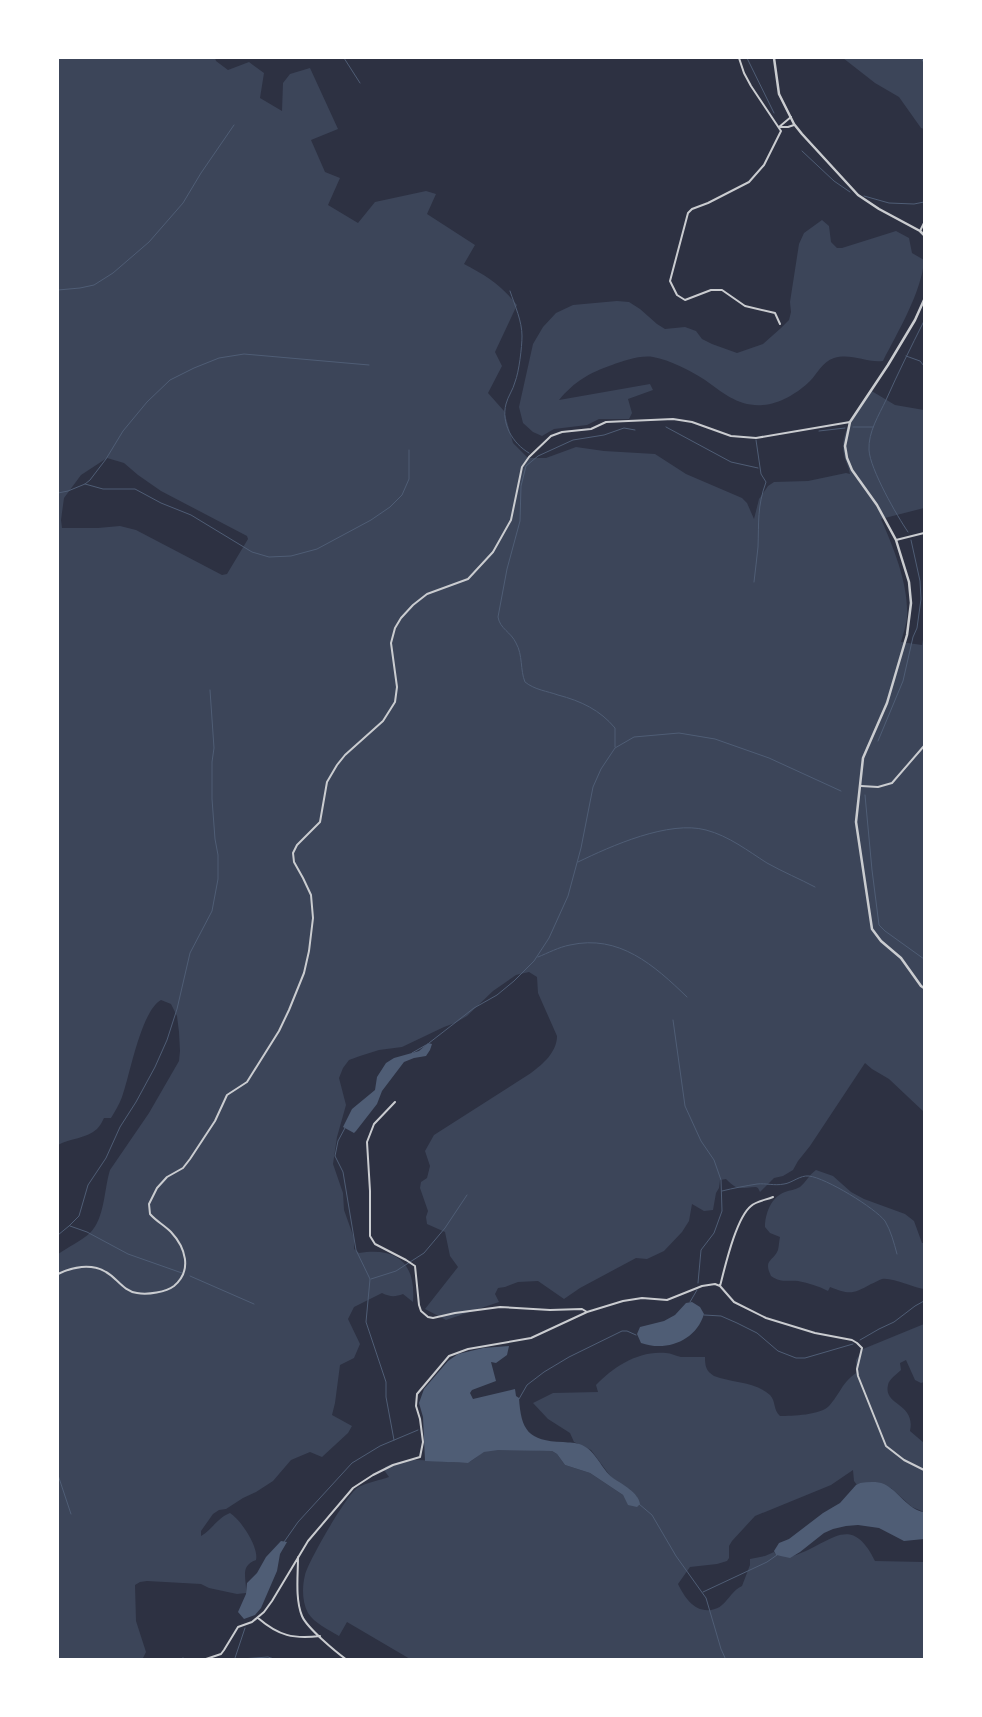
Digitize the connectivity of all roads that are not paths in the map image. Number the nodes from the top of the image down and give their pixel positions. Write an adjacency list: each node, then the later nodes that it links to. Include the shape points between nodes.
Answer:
1 (739, 58): 5 (street, via 751,86)
2 (774, 58): 3 (street, via 779,94)
3 (790, 117): 4 (street); 5 (street)
4 (794, 124): 5 (street); 7 (street, via 858,195)
5 (780, 127): 10 (street, via 764,165 749,182 688,213 670,281 677,295 685,300 711,290 722,290 745,306 775,313)
6 (924, 223): 7 (street)
7 (920, 231): 8 (street)
8 (924, 236)
9 (924, 300): 11 (street, via 888,365)
10 (780, 324)
11 (850, 422): 13 (street, via 845,446 848,464 877,505); 19 (street, via 741,438 679,420 606,422 586,430 557,433 529,457 522,467 511,520 493,552 468,579 427,594 401,618 391,643 397,687 395,702 383,721 337,765 327,782 320,822 294,848 294,862 310,895 313,918 309,951 292,1002 247,1082 227,1095 215,1121 190,1159 183,1168 162,1182 149,1204 150,1214 171,1232 183,1252 186,1268 183,1275 172,1287 146,1294 128,1290 97,1268 76,1268)
12 (924, 533): 13 (street)
13 (896, 540): 15 (street, via 909,582 910,617 892,690 863,758)
14 (924, 746): 15 (street, via 892,783 878,787)
15 (861, 786): 16 (street, via 856,830 872,929)
16 (924, 988)
17 (395, 1102): 21 (street, via 374,1124 367,1142 370,1236 375,1244 415,1266 417,1296 424,1315 432,1318 500,1308 582,1309)
18 (773, 1197): 20 (street, via 753,1204 746,1212 734,1237)
19 (58, 1274)
20 (720, 1286): 21 (street, via 702,1286 667,1300 632,1299); 22 (street, via 734,1302 766,1318 852,1340 860,1346 858,1376 886,1446)
21 (587, 1312): 23 (street, via 531,1338 468,1349 449,1356 417,1394 423,1442 420,1457 388,1467 353,1488)
22 (924, 1470)
23 (299, 1555): 24 (street); 25 (street, via 302,1617)
24 (258, 1618): 25 (street, via 287,1636); 26 (street, via 238,1627 220,1654)
25 (320, 1636): 27 (street)
26 (203, 1660)
27 (347, 1660)

